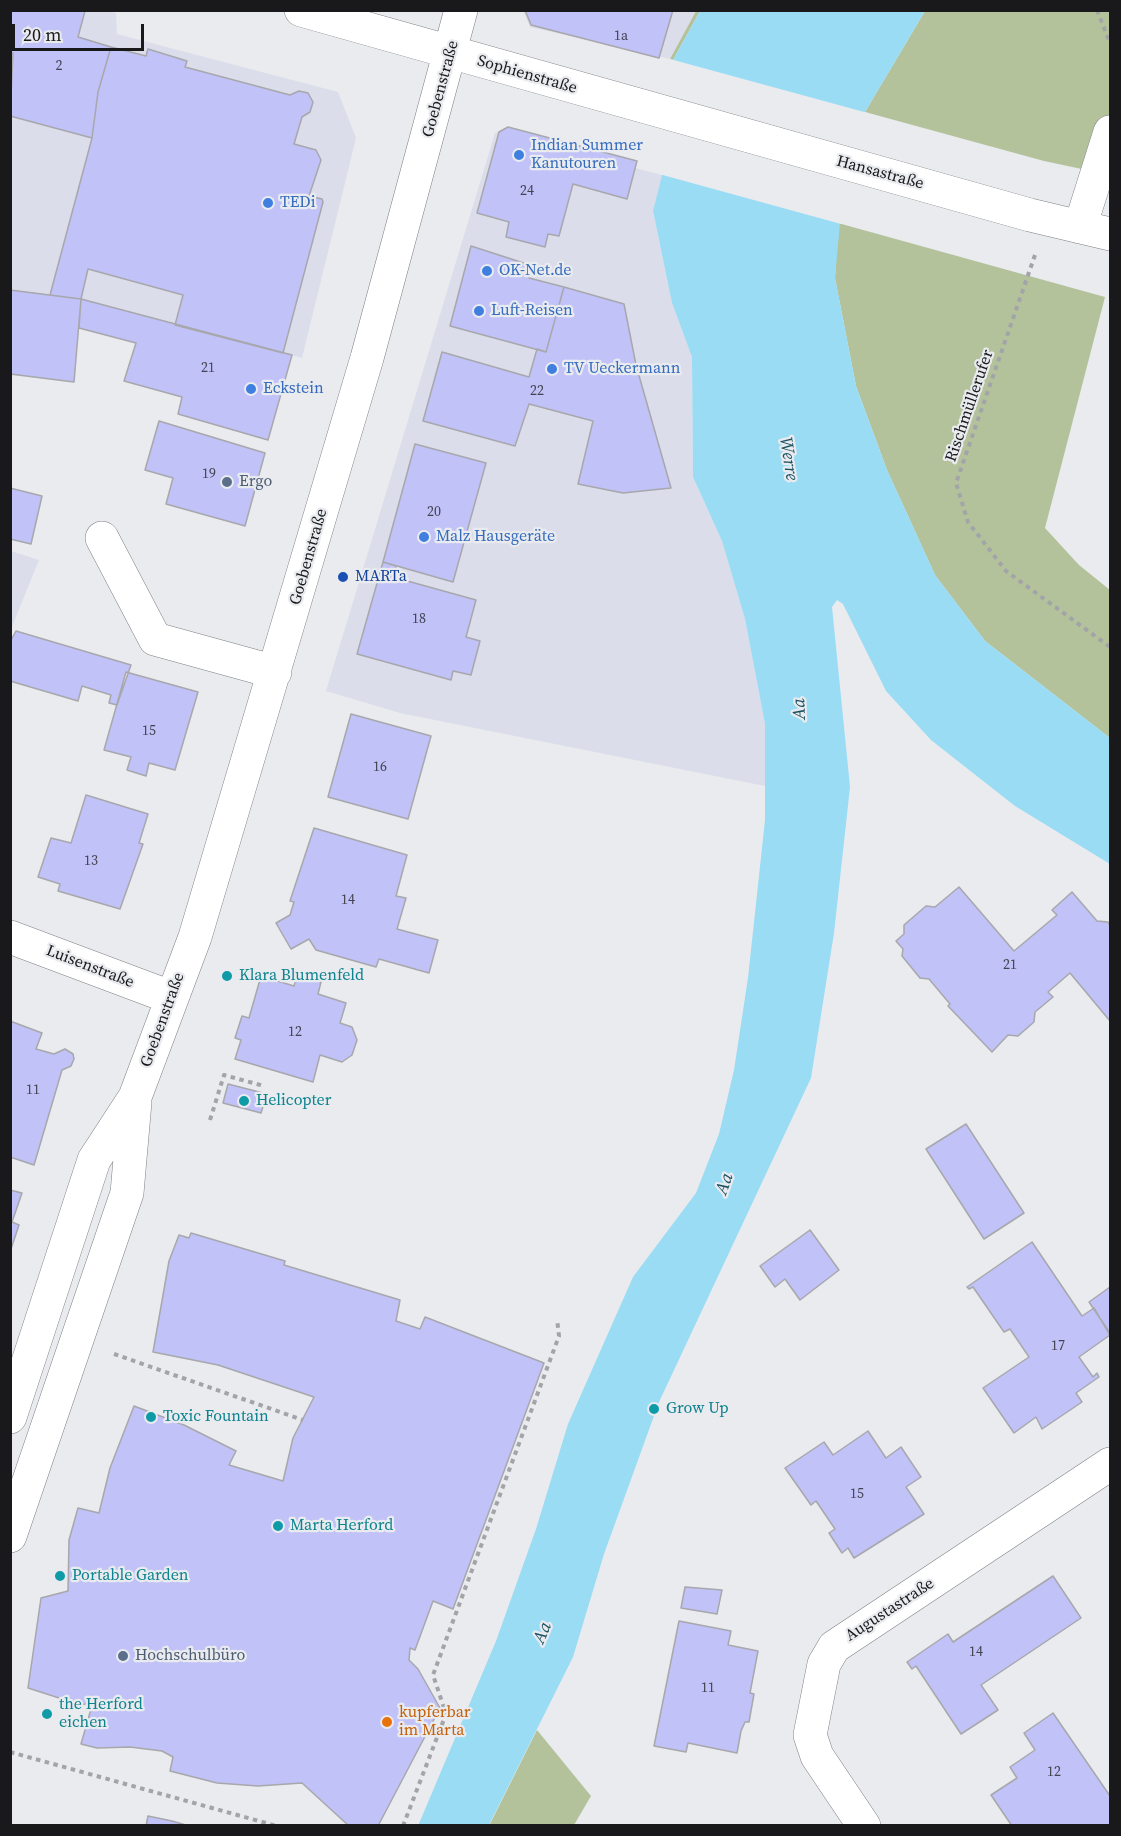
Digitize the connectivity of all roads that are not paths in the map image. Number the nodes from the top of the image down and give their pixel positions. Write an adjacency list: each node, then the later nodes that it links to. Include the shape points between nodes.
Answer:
1 (301, 10): 3 (street, Sophienstraße)
2 (461, 10): 3 (street, Goebenstraße)
3 (450, 53): 4 (street, Sophienstraße); 8 (street, Goebenstraße, via 367,358)
4 (650, 109): 6 (street, Hansastraße)
5 (1110, 132): 6 (street)
6 (1095, 231)
7 (102, 538): 8 (street, via 155,639)
8 (275, 672): 10 (street, Goebenstraße, via 195,937)
9 (10, 937): 10 (street, Luisenstraße)
10 (170, 997): 11 (street, Goebenstraße)
11 (135, 1097): 12 (street, Goebenstraße, via 94,1160); 14 (street, Goebenstraße, via 127,1193)
12 (10, 1417)
13 (1110, 1464): 15 (street, Augustastraße, via 834,1647 824,1664 810,1735 817,1756)
14 (10, 1536)
15 (864, 1826)

